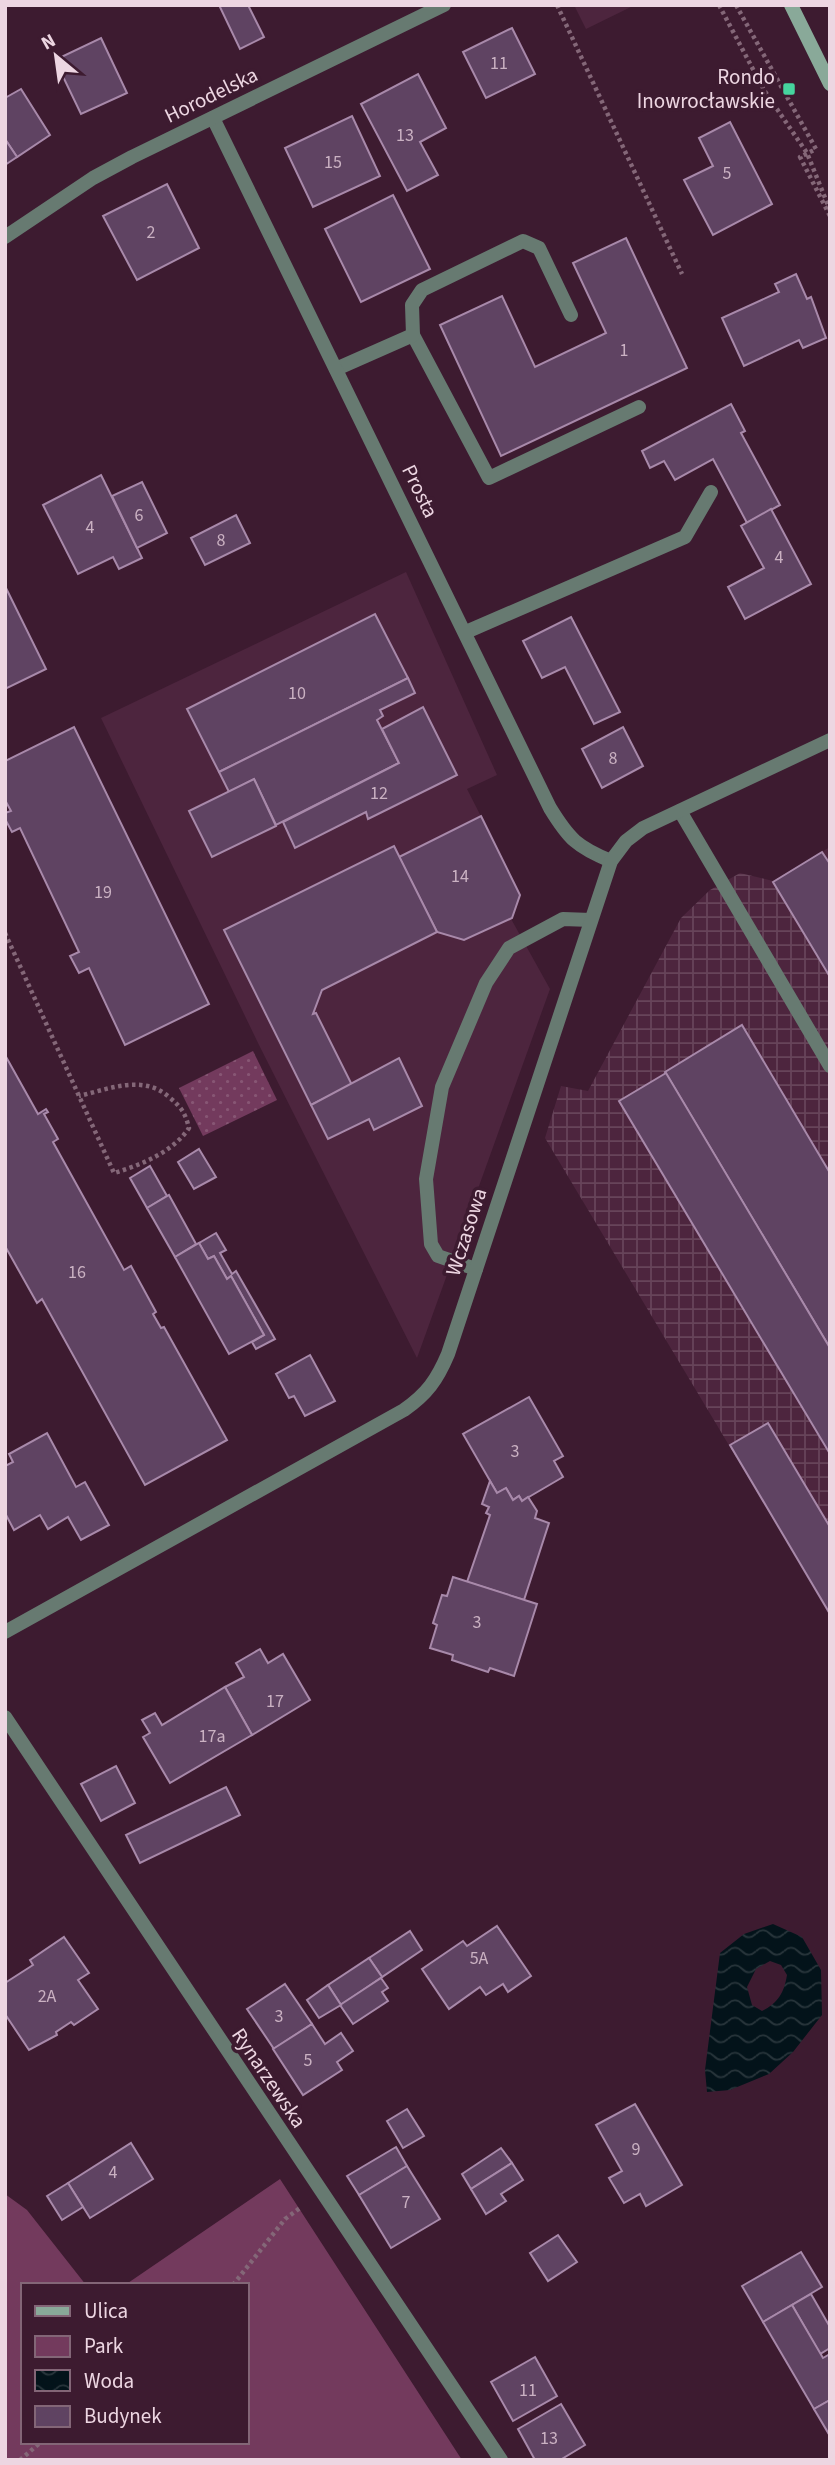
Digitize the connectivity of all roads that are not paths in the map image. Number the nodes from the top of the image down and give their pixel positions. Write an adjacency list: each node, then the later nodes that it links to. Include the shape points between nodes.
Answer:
1 (444, 5): 4 (street, Horodelska)
2 (791, 5): 3 (main road)
3 (830, 84)
4 (213, 118): 5 (street, Horodelska, via 93,178); 8 (street, Prosta)
5 (5, 237)
6 (572, 315): 7 (street, via 539,248 523,241 422,290 412,305)
7 (412, 335): 8 (street); 9 (street, via 489,478)
8 (336, 369): 11 (street, Prosta)
9 (639, 407)
10 (711, 492): 11 (street, via 685,537)
11 (466, 632): 14 (street, Prosta, via 565,833 580,849)
12 (830, 740): 13 (street, Wczasowa)
13 (680, 811): 14 (street, Wczasowa, via 643,828); 16 (street)
14 (611, 861): 15 (street, Wczasowa)
15 (591, 920): 17 (street, Wczasowa); 17 (street, via 564,919 509,948 486,983 442,1087 426,1179 431,1244 438,1256)
16 (830, 1066)
17 (476, 1269): 18 (street, Wczasowa, via 438,1380 426,1395)
18 (5, 1632)
19 (5, 1717): 20 (street, Rynarzewska)
20 (502, 2460)

